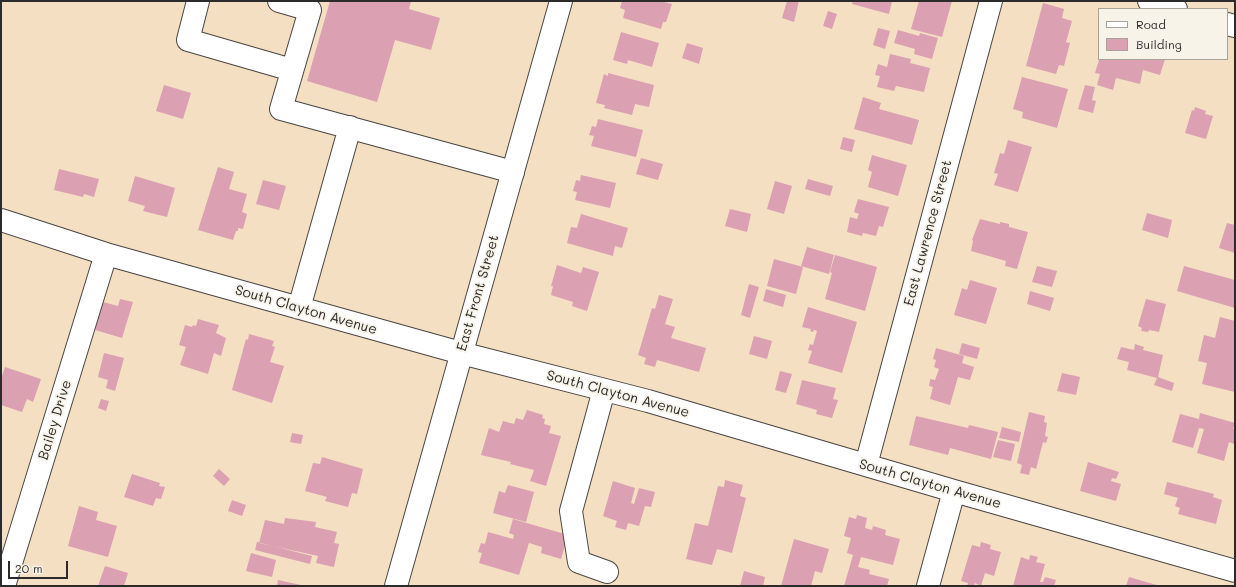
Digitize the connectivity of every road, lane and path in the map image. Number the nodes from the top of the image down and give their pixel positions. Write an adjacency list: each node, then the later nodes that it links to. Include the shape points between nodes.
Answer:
1 (198, 1): 7 (street, via 188,40)
2 (279, 1): 7 (street, via 310,10)
3 (561, 1): 9 (street, East Front Street)
4 (991, 1): 15 (street, East Lawrence Street)
5 (1149, 1): 6 (street)
6 (1173, 8)
7 (292, 70): 8 (street, via 281,108)
8 (350, 127): 9 (street); 12 (street)
9 (513, 172): 13 (street, East Front Street)
10 (1, 220): 11 (street, South Clayton Avenue)
11 (106, 254): 12 (street, South Clayton Avenue); 19 (street, Bailey Drive)
12 (299, 308): 13 (street, South Clayton Avenue)
13 (461, 353): 14 (street, South Clayton Avenue); 20 (street, East Front Street)
14 (604, 390): 15 (street, South Clayton Avenue); 18 (street, via 571,511 579,562)
15 (866, 465): 16 (street, South Clayton Avenue)
16 (954, 491): 17 (street, South Clayton Avenue); 21 (street)
17 (1235, 571)
18 (608, 572)
19 (4, 586)
20 (396, 586)
21 (928, 586)

